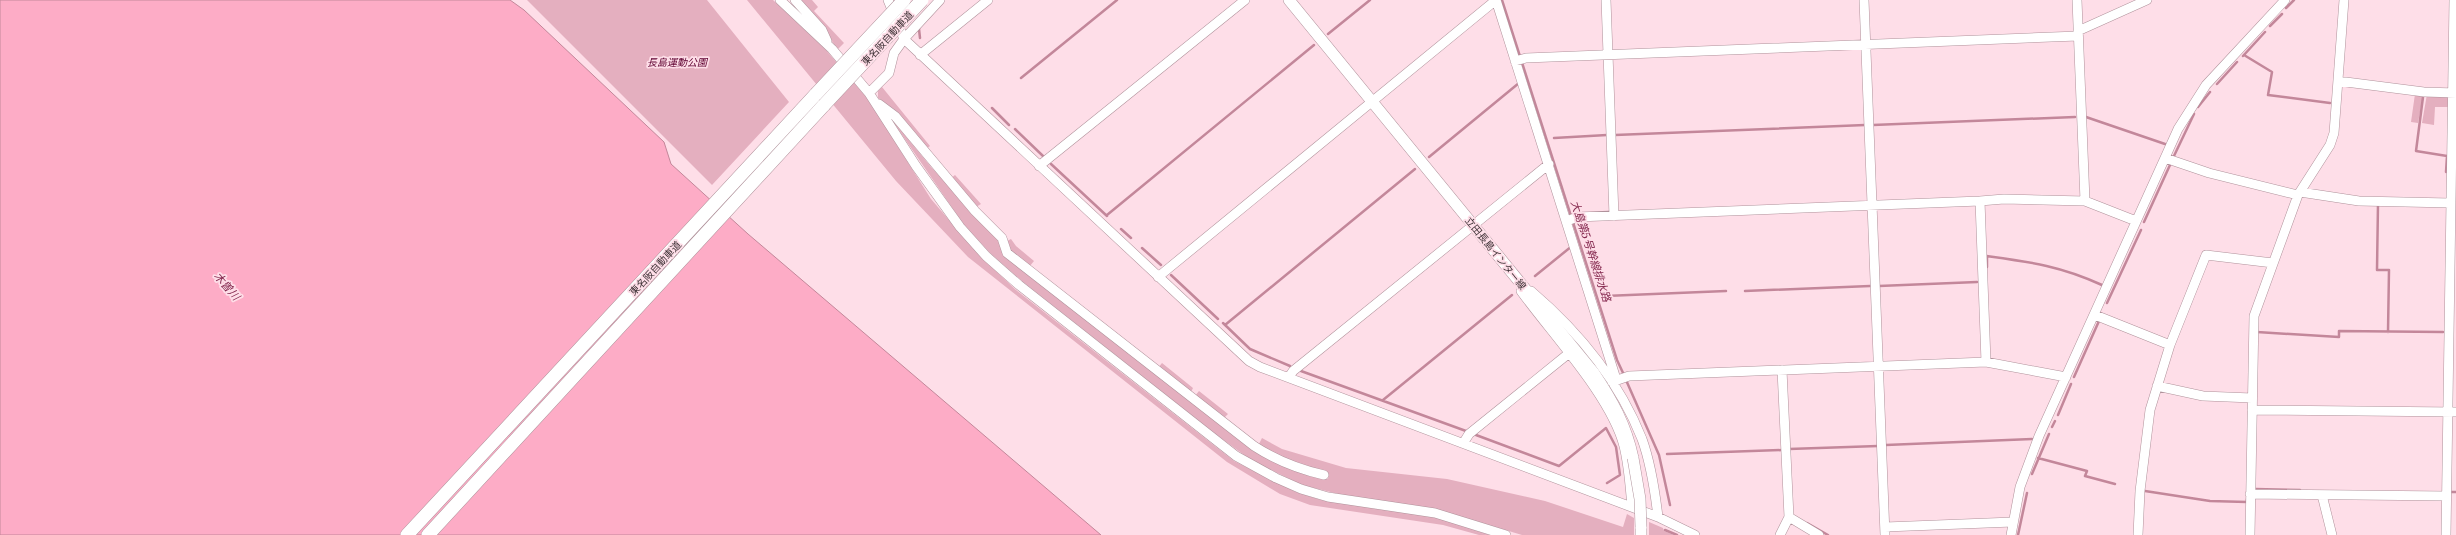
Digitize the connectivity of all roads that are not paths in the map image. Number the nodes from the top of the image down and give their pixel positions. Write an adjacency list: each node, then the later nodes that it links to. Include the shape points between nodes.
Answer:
1 (780, 0): 21 (street)
2 (795, 0): 21 (street, via 822,30)
3 (888, 0): 19 (street)
4 (904, 0): 70 (highway, 東名阪自動車道, bridge)
5 (922, 0): 71 (highway, 東名阪自動車道, bridge)
6 (940, 0): 19 (street)
7 (988, 0): 22 (street)
8 (1245, 0): 32 (street)
9 (1288, 0): 29 (main road, 立田長島インター線)
10 (1496, 0): 24 (street); 29 (street)
11 (1606, 0): 23 (street)
12 (1864, 0): 20 (street)
13 (2077, 0): 18 (street)
14 (2148, 0): 18 (street)
15 (2285, 0): 30 (street, via 2194,100)
16 (2344, 0): 25 (street)
17 (2454, 0): 26 (street)
18 (2078, 34): 20 (street); 35 (street)
19 (904, 39): 22 (street); 27 (street, via 894,53 889,73)
20 (1866, 45): 23 (street); 37 (street)
21 (832, 49): 27 (street)
22 (920, 54): 32 (street)
23 (1608, 55): 24 (street); 38 (street)
24 (1520, 60): 31 (street)
25 (2338, 81): 26 (street, via 2424,92); 33 (street, via 2334,133 2330,145)
26 (2454, 92): 36 (street)
27 (869, 93): 28 (street)
28 (874, 101): 60 (street, via 895,116 975,211 1002,238 1007,253 1254,446 1278,461); 72 (street, via 937,197 986,256 1025,290 1236,456 1300,489 1350,501 1435,513)
29 (1372, 101): 41 (main road, 立田長島インター線); 45 (street)
30 (2164, 158): 33 (street, via 2209,173); 40 (street)
31 (1549, 164): 39 (street); 41 (street)
32 (1039, 166): 45 (street)
33 (2299, 194): 36 (street, via 2359,201); 43 (street)
34 (1980, 201): 35 (street); 37 (street); 49 (street)
35 (2085, 201): 40 (street)
36 (2450, 203): 42 (street)
37 (1872, 205): 38 (street); 50 (street)
38 (1614, 216): 39 (street)
39 (1571, 219): 54 (street)
40 (2136, 221): 46 (street)
41 (1473, 224): 44 (main road, 立田長島インター線); 52 (street, via 1293,371)
42 (2453, 253): 58 (street)
43 (2273, 263): 47 (street, via 2206,255); 56 (street, via 2254,316)
44 (1515, 277): 48 (street, via 1520,290); 54 (street, via 1569,327); 68 (main road, 立田長島インター線, bridge, via 1616,406 1628,435 1633,458 1640,499)
45 (1158, 278): 52 (street, via 1240,354 1260,367)
46 (2095, 315): 47 (street); 53 (street)
47 (2170, 344): 55 (street)
48 (1568, 354): 59 (street, via 1469,434); 64 (street, via 1592,384 1614,420 1624,445)
49 (1986, 362): 50 (street); 53 (street)
50 (1878, 366): 51 (street); 69 (street)
51 (1782, 370): 54 (street, via 1629,376); 66 (street)
52 (1289, 377): 59 (street)
53 (2066, 377): 67 (street, via 2026,470)
54 (1616, 380): 65 (street, via 1642,440 1650,466)
55 (2157, 386): 56 (street, via 2203,396); 77 (street, via 2147,427)
56 (2252, 398): 57 (street)
57 (2252, 410): 58 (street); 61 (street)
58 (2452, 412): 63 (street)
59 (1464, 442): 64 (street)
60 (1324, 475)
61 (2250, 494): 62 (street); 78 (street)
62 (2322, 495): 63 (street); 79 (street)
63 (2446, 496): 80 (street)
64 (1632, 507): 65 (street)
65 (1658, 517): 73 (street)
66 (1789, 517): 74 (street); 75 (street)
67 (2013, 522): 69 (street); 76 (street)
68 (1641, 531)
69 (1885, 531)
70 (407, 535)
71 (428, 535)
72 (1506, 535)
73 (1695, 535)
74 (1780, 535)
75 (1819, 535)
76 (2011, 535)
77 (2138, 535)
78 (2250, 535)
79 (2332, 535)
80 (2446, 535)

